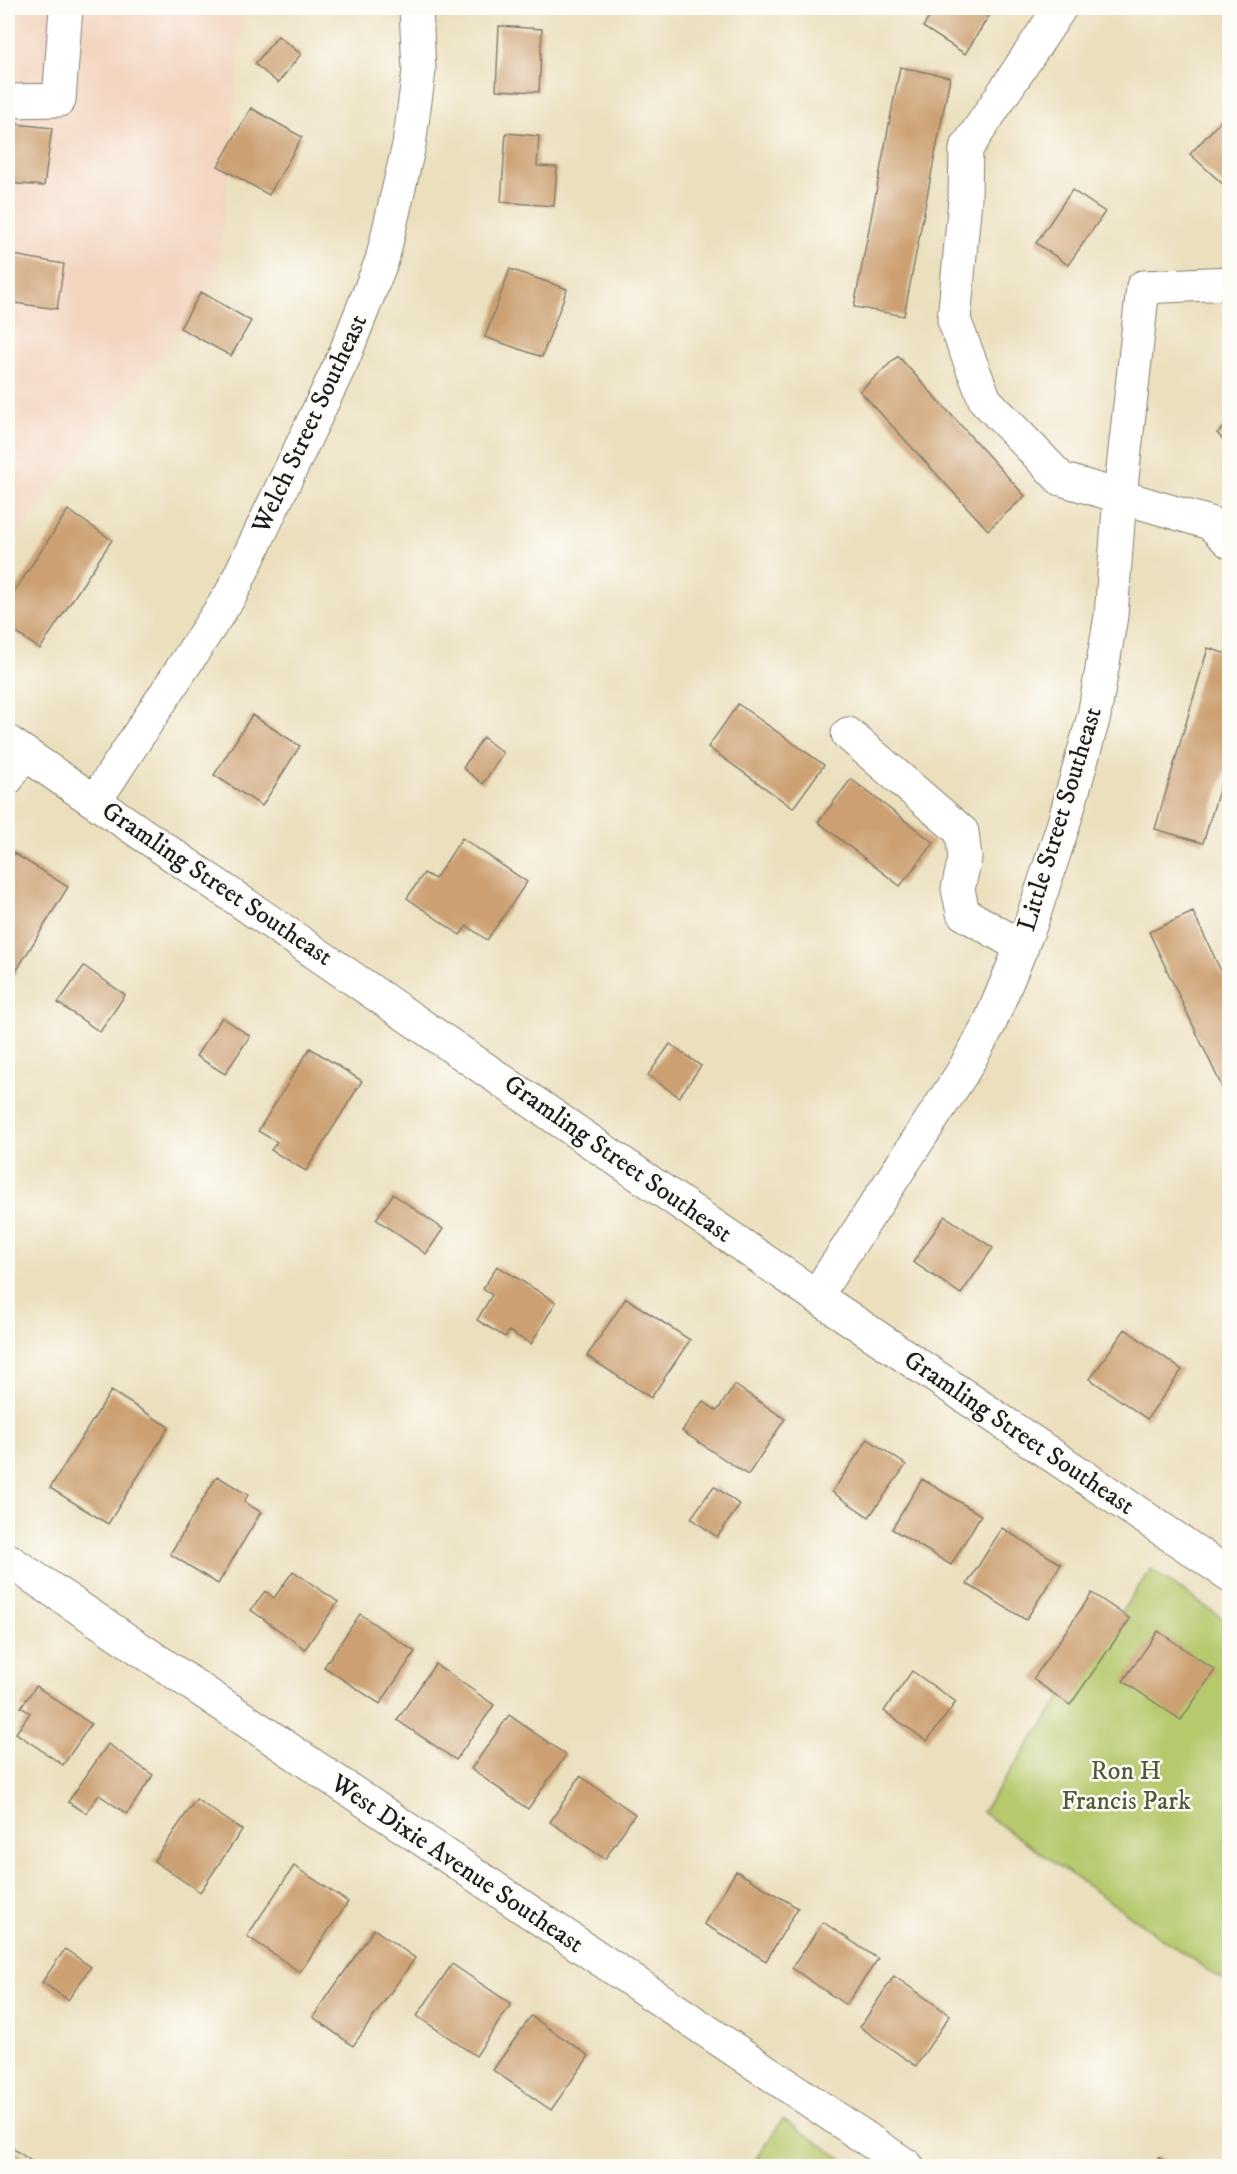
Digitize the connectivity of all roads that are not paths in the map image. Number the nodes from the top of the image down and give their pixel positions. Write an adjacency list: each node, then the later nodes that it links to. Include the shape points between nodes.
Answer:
1 (66, 8): 4 (street, via 59,100)
2 (417, 8): 10 (street, Welch Street Southeast, via 419,71 409,145 382,260 343,358 231,594)
3 (1059, 8): 6 (street, via 966,149 954,320 985,400 1060,479)
4 (8, 101)
5 (1230, 283): 6 (street, Little Street Southeast, via 1143,287)
6 (1120, 496): 7 (street, via 1210,523); 11 (street, Little Street Southeast, via 1111,616 1094,716 1063,826)
7 (1230, 542)
8 (848, 734): 11 (street, via 962,832 964,858 958,889 963,913)
9 (12, 757): 10 (street, Gramling Street Southeast)
10 (95, 801): 12 (street, Gramling Street Southeast)
11 (1022, 946): 12 (street, Little Street Southeast, via 989,1025 962,1073)
12 (816, 1296): 14 (street, Gramling Street Southeast)
13 (8, 1560): 15 (street, West Dixie Avenue Southeast)
14 (1230, 1575)
15 (907, 2166)

